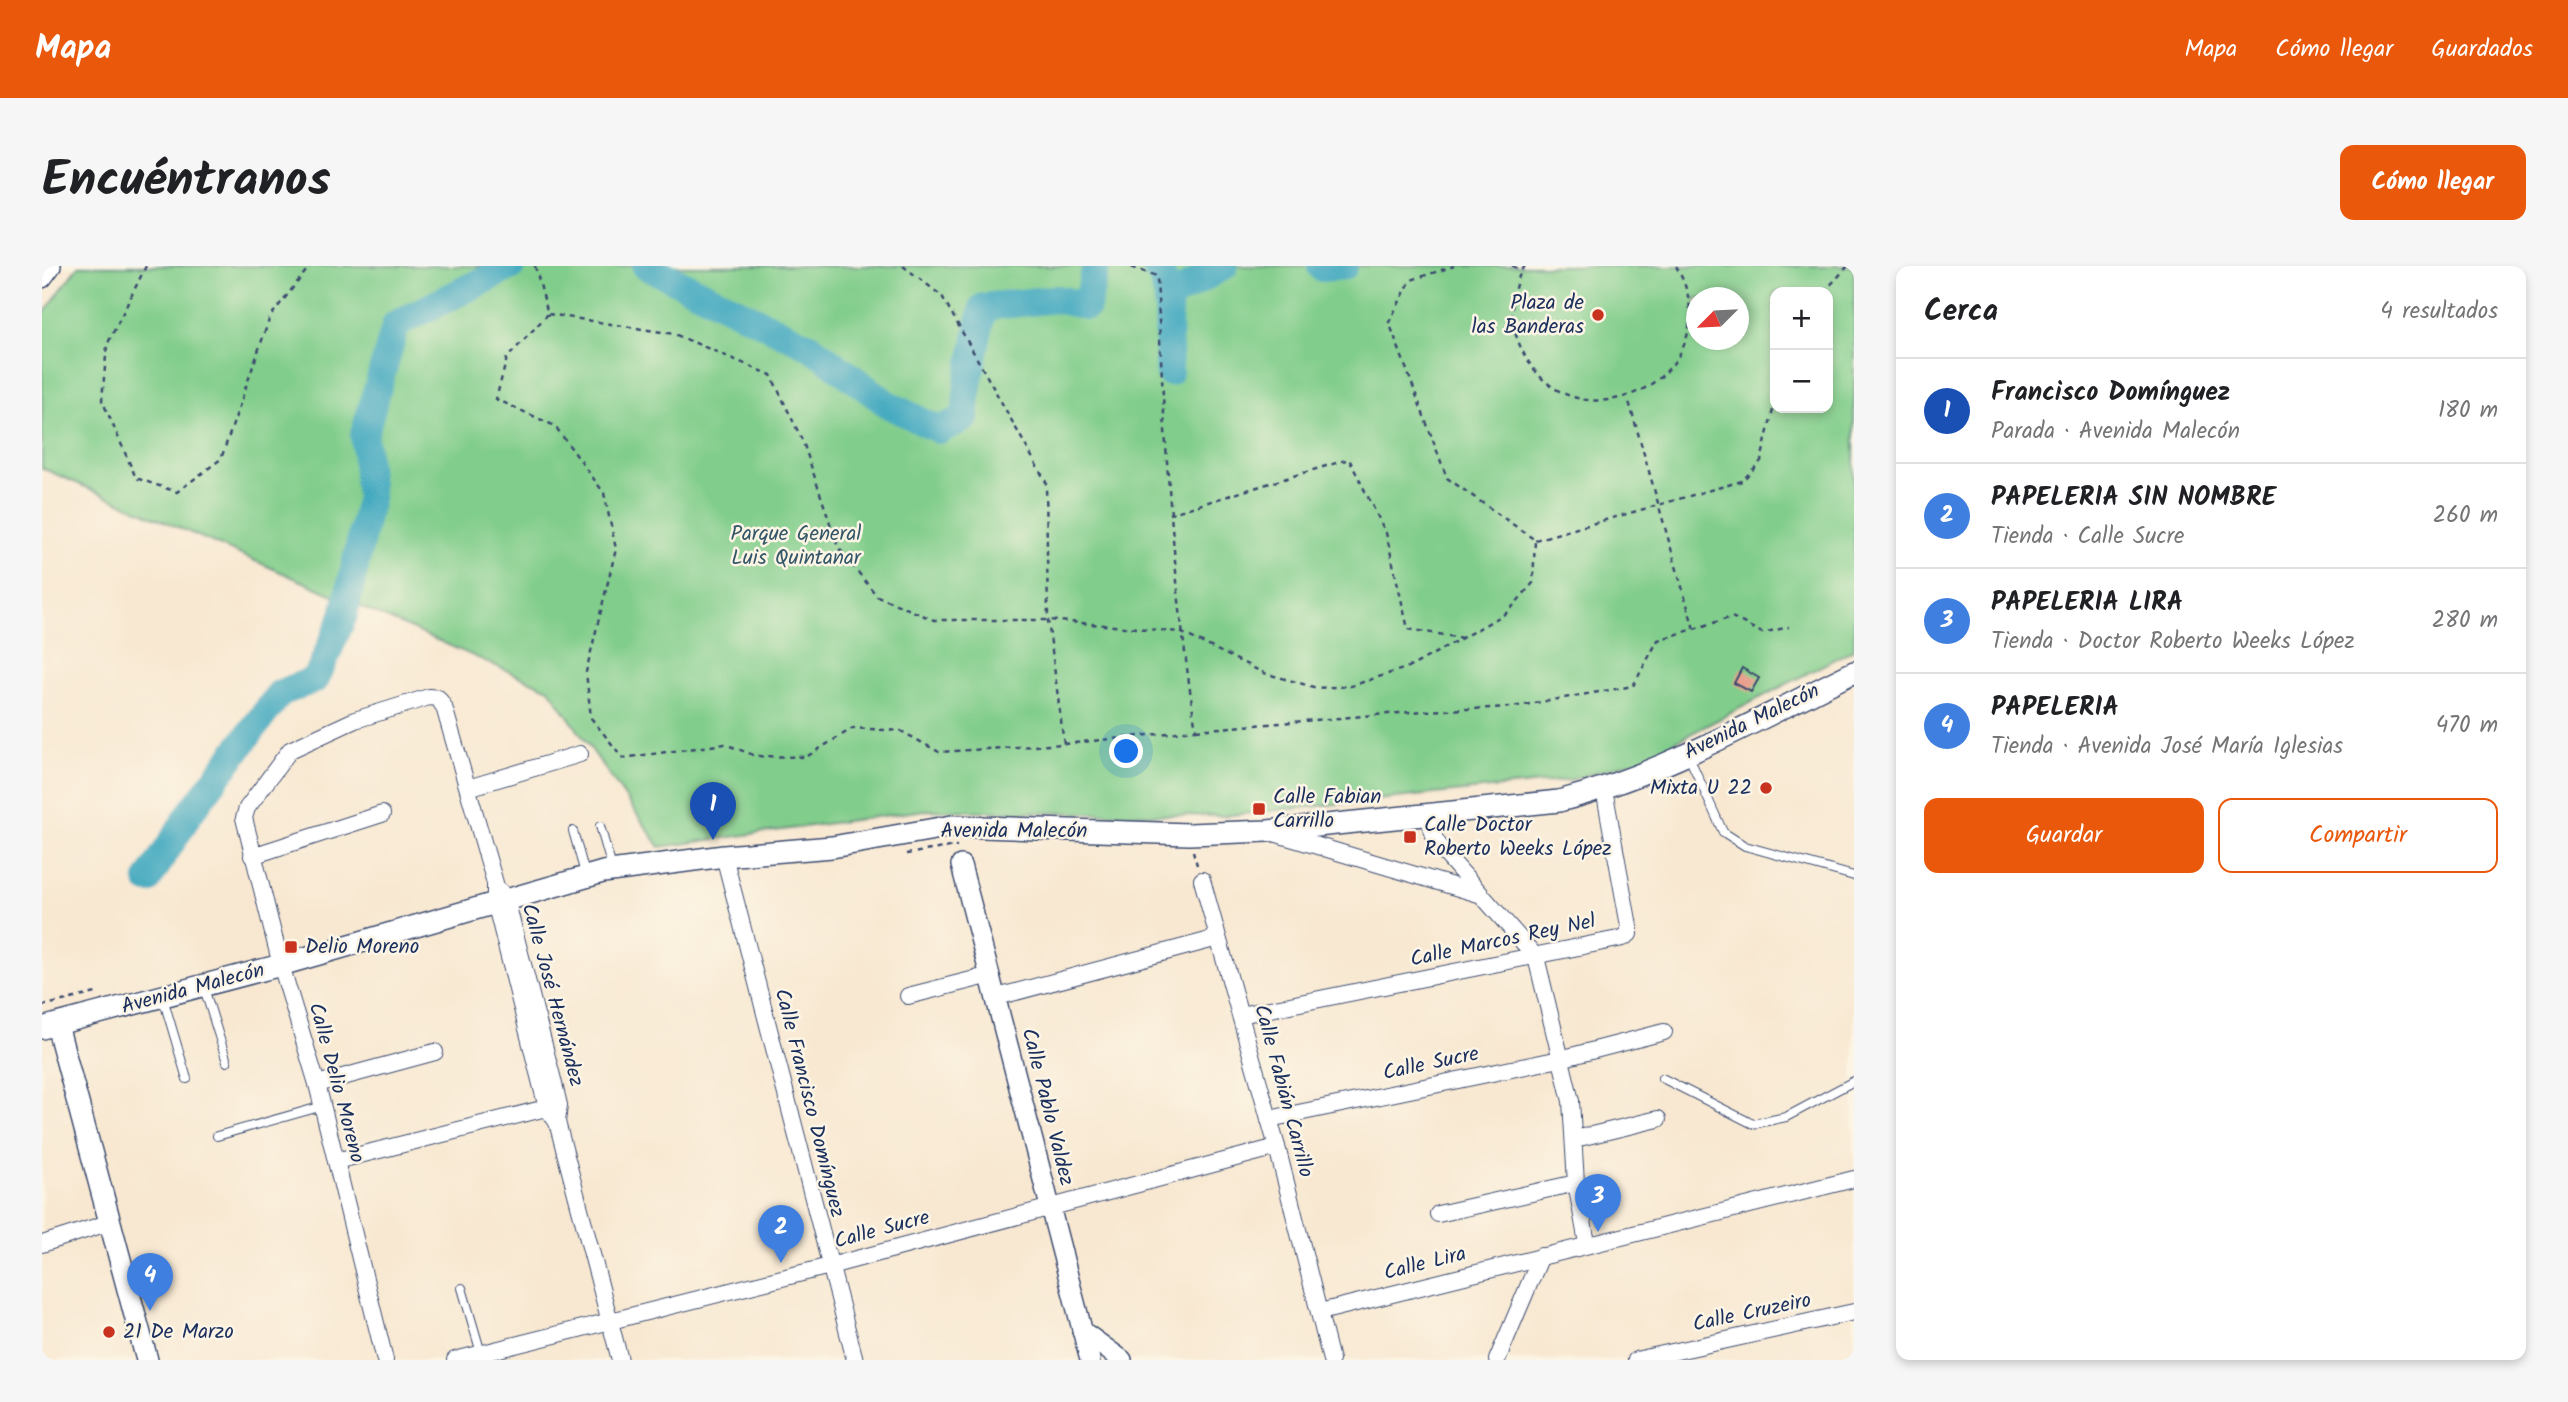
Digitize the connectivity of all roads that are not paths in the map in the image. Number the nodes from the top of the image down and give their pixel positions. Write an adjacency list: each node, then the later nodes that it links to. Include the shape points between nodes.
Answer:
1 (51, 266): 2 (street)
2 (42, 278)
3 (1854, 672): 5 (main road, Avenida Malecón)
4 (580, 754): 6 (street)
5 (1688, 754): 7 (main road, Avenida Malecón); 18 (lane, via 1723,832 1745,846)
6 (468, 788): 10 (street, Calle José Hernández, via 444,707 438,698 429,696 355,720 290,750); 22 (street, Calle José Hernández)
7 (1604, 789): 9 (main road, Avenida Malecón, via 1559,801); 24 (street, Calle Marcos Rey Nel, via 1629,934)
8 (382, 814): 14 (street)
9 (1428, 815): 13 (main road, Avenida Malecón); 21 (street, via 1435,839)
10 (244, 818): 14 (street, Calle Delio Moreno)
11 (600, 826): 17 (lane)
12 (573, 831): 19 (lane)
13 (1268, 831): 15 (main road, Avenida Malecón, via 1189,834 952,827 832,847); 21 (street)
14 (253, 856): 25 (street, Calle Delio Moreno)
15 (724, 856): 17 (main road, Avenida Malecón); 57 (street, Calle Francisco Domínguez)
16 (961, 865): 26 (street, Calle Pablo Valdez)
17 (613, 871): 19 (main road, Avenida Malecón)
18 (1854, 876)
19 (586, 877): 22 (main road, Avenida Malecón)
20 (1202, 880): 23 (street, Calle Fabián Carrillo)
21 (1479, 894): 24 (street)
22 (499, 895): 25 (main road, Avenida Malecón); 42 (street, Calle José Hernández)
23 (1218, 939): 30 (street); 31 (street, Calle Fabián Carrillo)
24 (1536, 957): 31 (street, Calle Marcos Rey Nel); 35 (street)
25 (281, 965): 27 (main road, Avenida Malecón); 40 (street, Calle Delio Moreno)
26 (991, 975): 28 (street); 30 (street, Calle Pablo Valdez)
27 (204, 986): 29 (main road, Avenida Malecón); 36 (lane)
28 (908, 996)
29 (163, 997): 32 (main road, Avenida Malecón); 38 (lane)
30 (996, 997): 51 (street, Calle Pablo Valdez)
31 (1240, 1015): 43 (street, Calle Fabián Carrillo)
32 (49, 1026): 53 (main road)
33 (1664, 1032): 35 (street, Calle Sucre)
34 (435, 1052): 40 (street)
35 (1560, 1059): 43 (street, Calle Sucre); 46 (street)
36 (227, 1062)
37 (1662, 1078): 39 (lane, via 1753,1124 1786,1118)
38 (187, 1079)
39 (1854, 1082)
40 (317, 1084): 41 (street, Calle Delio Moreno)
41 (323, 1106): 45 (lane); 48 (street, Calle Delio Moreno)
42 (553, 1106): 48 (street); 61 (street, Calle José Hernández)
43 (1269, 1119): 47 (street, Calle Fabián Carrillo)
44 (1658, 1119): 46 (street)
45 (218, 1136)
46 (1575, 1139): 50 (street)
47 (1277, 1147): 51 (street, Calle Sucre); 59 (street, Calle Fabián Carrillo)
48 (336, 1161): 67 (street, Calle Delio Moreno)
49 (1854, 1179): 54 (street, Calle Lira)
50 (1576, 1182): 52 (street); 54 (street)
51 (1048, 1208): 57 (street, Calle Sucre); 62 (street, Calle Pablo Valdez)
52 (1438, 1214)
53 (111, 1222): 55 (street); 66 (main road)
54 (1587, 1243): 56 (street, Calle Lira)
55 (42, 1244)
56 (1541, 1256): 59 (street, Calle Lira); 65 (street)
57 (830, 1266): 61 (street, Calle Sucre); 70 (street, Calle Francisco Domínguez)
58 (461, 1288): 63 (lane)
59 (1320, 1312): 73 (street, Calle Fabián Carrillo)
60 (1854, 1312): 64 (street, Calle Cruzeiro)
61 (610, 1321): 63 (street, Calle Sucre); 69 (street, Calle José Hernández)
62 (1082, 1331): 71 (street, Calle Pablo Valdez); 72 (street)
63 (481, 1353): 68 (street, Calle Sucre)
64 (1662, 1357): 74 (street, Calle Cruzeiro)
65 (1500, 1359)
66 (147, 1360)
67 (385, 1360)
68 (455, 1360)
69 (620, 1360)
70 (855, 1360)
71 (1090, 1360)
72 (1122, 1360)
73 (1331, 1360)
74 (1636, 1360)

